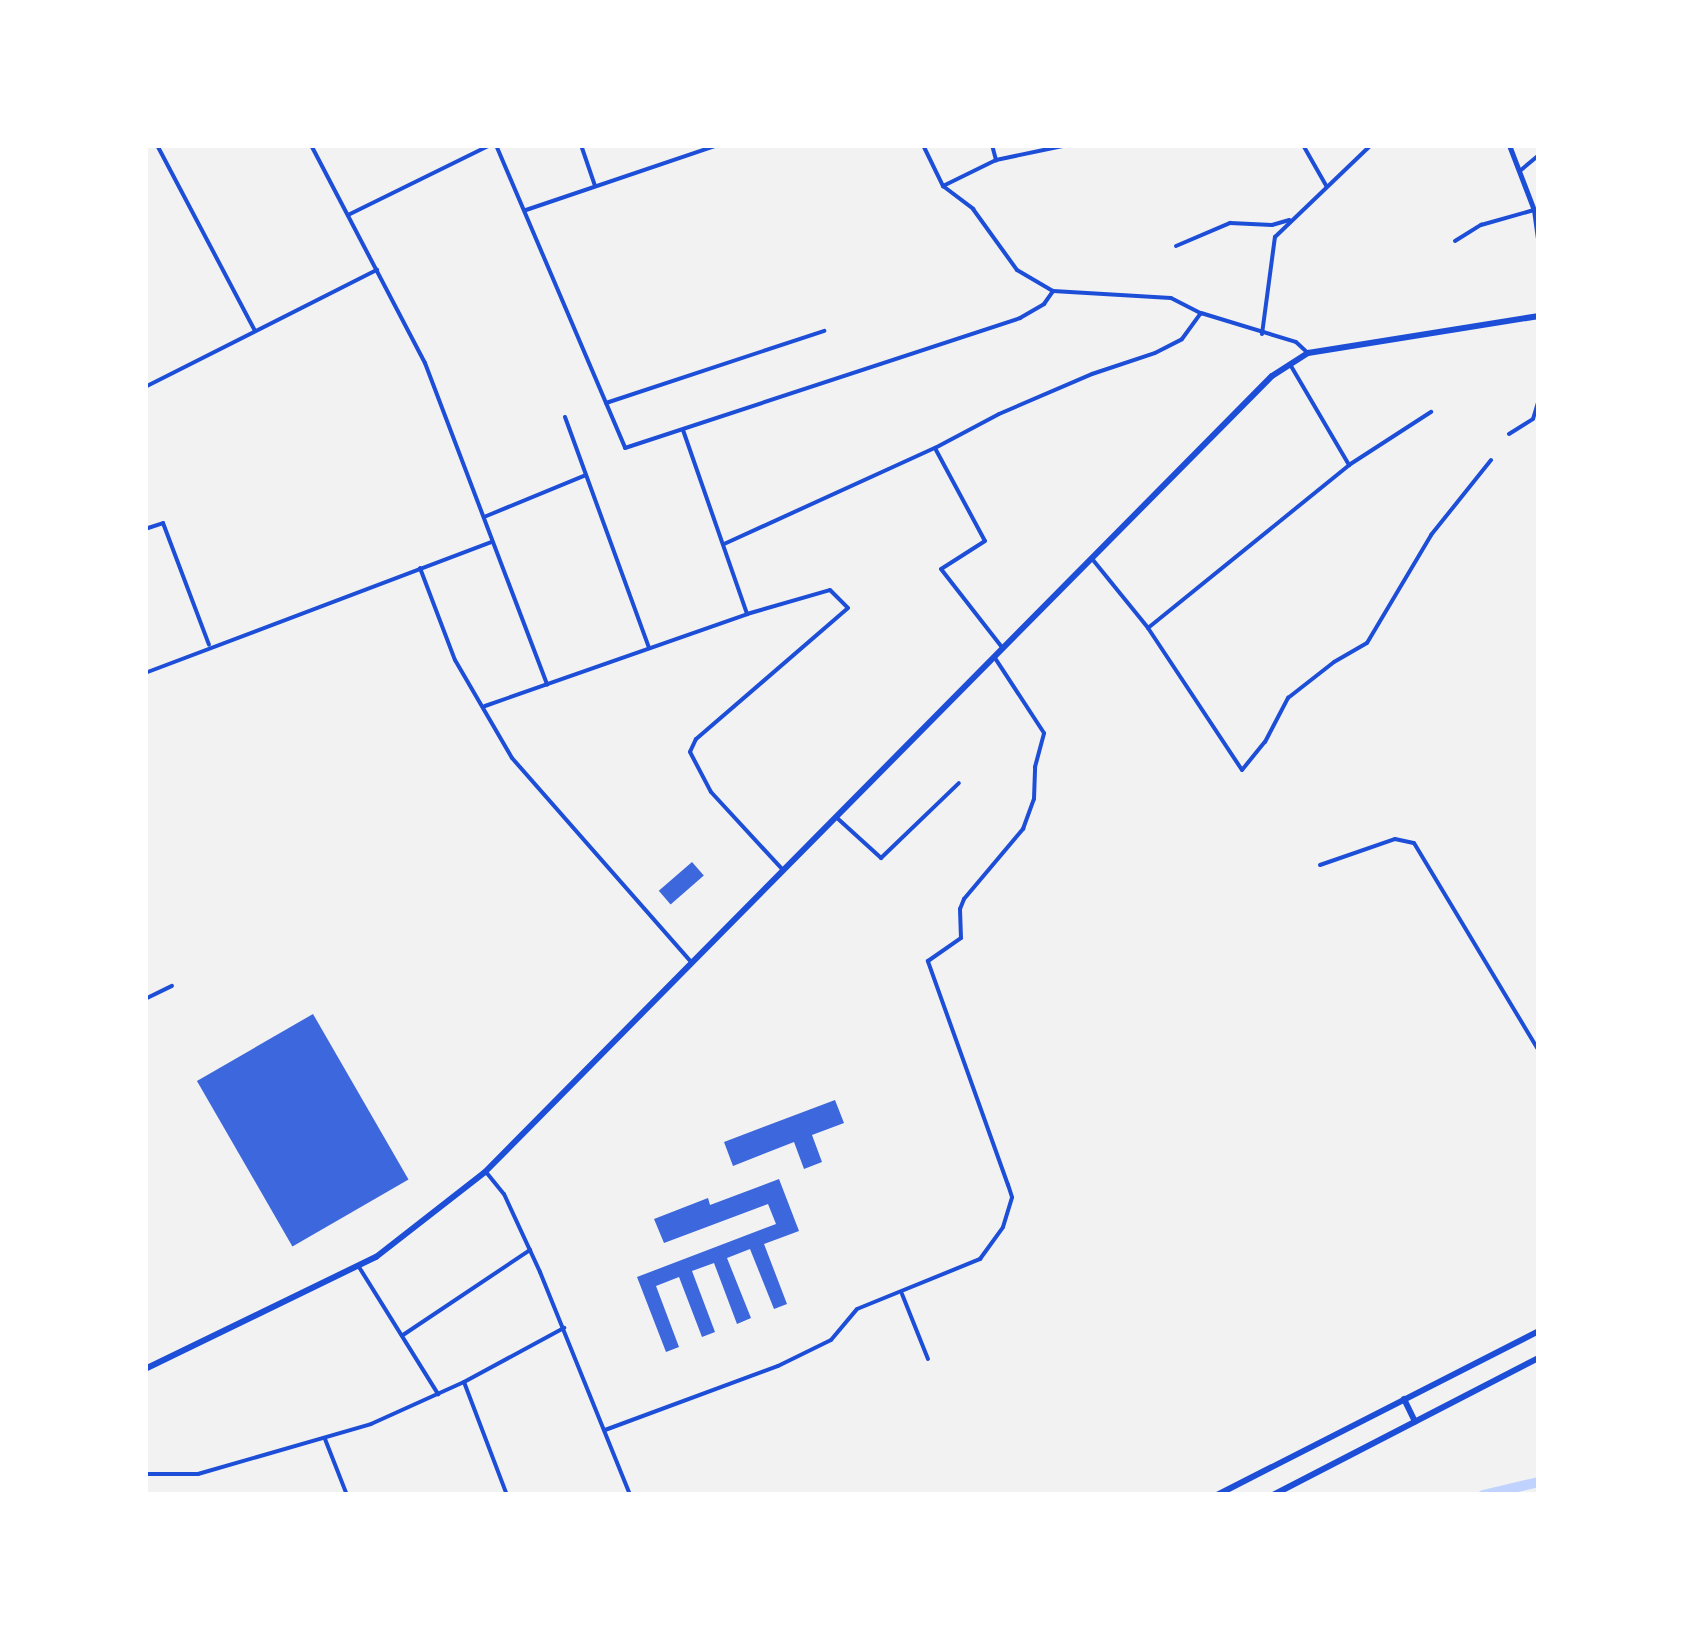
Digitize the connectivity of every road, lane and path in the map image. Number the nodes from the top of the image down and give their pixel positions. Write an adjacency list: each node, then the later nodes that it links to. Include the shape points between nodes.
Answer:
1 (158, 145): 32 (street)
2 (311, 145): 22 (street)
3 (493, 145): 20 (street); 22 (street)
4 (581, 145): 17 (street)
5 (695, 145): 13 (street)
6 (718, 145): 13 (street)
7 (923, 145): 18 (street)
8 (992, 145): 15 (street)
9 (1067, 145): 15 (street)
10 (1303, 145): 19 (street)
11 (1371, 145): 19 (street)
12 (1510, 145): 16 (street)
13 (698, 152): 17 (street)
14 (1539, 155): 16 (street)
15 (996, 160): 18 (street)
16 (1521, 170): 21 (street)
17 (596, 186): 20 (street)
18 (942, 186): 28 (street, via 973,209 1017,270)
19 (1328, 186): 23 (street)
20 (526, 210): 38 (street)
21 (1534, 210): 24 (street, via 1481,225); 26 (street)
22 (348, 215): 27 (street)
23 (1288, 220): 25 (street, via 1230,223); 33 (street, via 1275,237 1268,267)
24 (1455, 241)
25 (1176, 246)
26 (1539, 246)
27 (377, 270): 32 (street); 47 (street, via 425,364)
28 (1053, 291): 29 (street, via 1172,298); 41 (street, via 1020,318)
29 (1201, 312): 33 (street); 43 (street, via 1182,338 1155,353 1077,380)
30 (1539, 316): 34 (main road)
31 (824, 330): 38 (street)
32 (255, 332): 36 (street)
33 (1262, 334): 34 (street)
34 (1308, 352): 35 (main road)
35 (1289, 363): 45 (street); 51 (main road, via 1255,390)
36 (145, 387)
37 (1539, 400): 42 (street, via 1533,418)
38 (606, 402): 41 (street, via 626,448)
39 (1431, 412): 45 (street)
40 (565, 417): 46 (street)
41 (683, 430): 50 (street)
42 (1509, 434)
43 (936, 448): 50 (street); 57 (street, via 984,541 941,569)
44 (1492, 460): 54 (street, via 1431,535 1367,643 1288,698 1242,770)
45 (1349, 465): 54 (street)
46 (587, 474): 47 (street); 56 (street)
47 (484, 517): 49 (street)
48 (145, 530): 55 (street, via 163,522)
49 (494, 541): 52 (street); 60 (street)
50 (724, 544): 53 (street)
51 (1093, 560): 54 (street); 57 (main road)
52 (420, 568): 55 (street); 61 (street, via 456,660)
53 (747, 614): 56 (street); 65 (street, via 826,589 848,608 696,739 690,752 711,792)
54 (1148, 628)
55 (210, 648): 59 (street)
56 (649, 648): 60 (street)
57 (1004, 650): 58 (main road)
58 (995, 658): 63 (main road); 73 (street, via 1044,736 1030,812 1002,858 964,900 963,936 928,961 1012,1197 1003,1227 980,1259)
59 (145, 672)
60 (547, 686): 61 (street)
61 (486, 706): 66 (street, via 512,758)
62 (959, 783): 63 (street, via 881,858)
63 (836, 817): 65 (main road)
64 (1320, 865): 69 (street, via 1395,838 1414,843)
65 (783, 870): 66 (main road)
66 (691, 962): 70 (main road)
67 (172, 986): 68 (street)
68 (145, 999)
69 (1539, 1050)
70 (486, 1172): 71 (street); 72 (main road)
71 (530, 1250): 74 (street); 76 (street)
72 (359, 1267): 76 (street); 79 (main road)
73 (902, 1294): 78 (street); 84 (street, via 857,1309 830,1340 778,1366)
74 (564, 1328): 80 (street); 84 (street)
75 (1539, 1330): 82 (main road)
76 (403, 1335): 81 (street)
77 (1539, 1358): 83 (main road)
78 (928, 1359)
79 (145, 1370)
80 (464, 1382): 81 (street); 88 (street)
81 (438, 1394): 85 (street)
82 (1404, 1399): 83 (main road); 90 (main road)
83 (1415, 1422): 91 (main road)
84 (605, 1430): 89 (street)
85 (324, 1437): 86 (street, via 198,1474); 87 (street)
86 (145, 1474)
87 (347, 1495)
88 (507, 1495)
89 (630, 1495)
90 (1217, 1495)
91 (1273, 1495)

